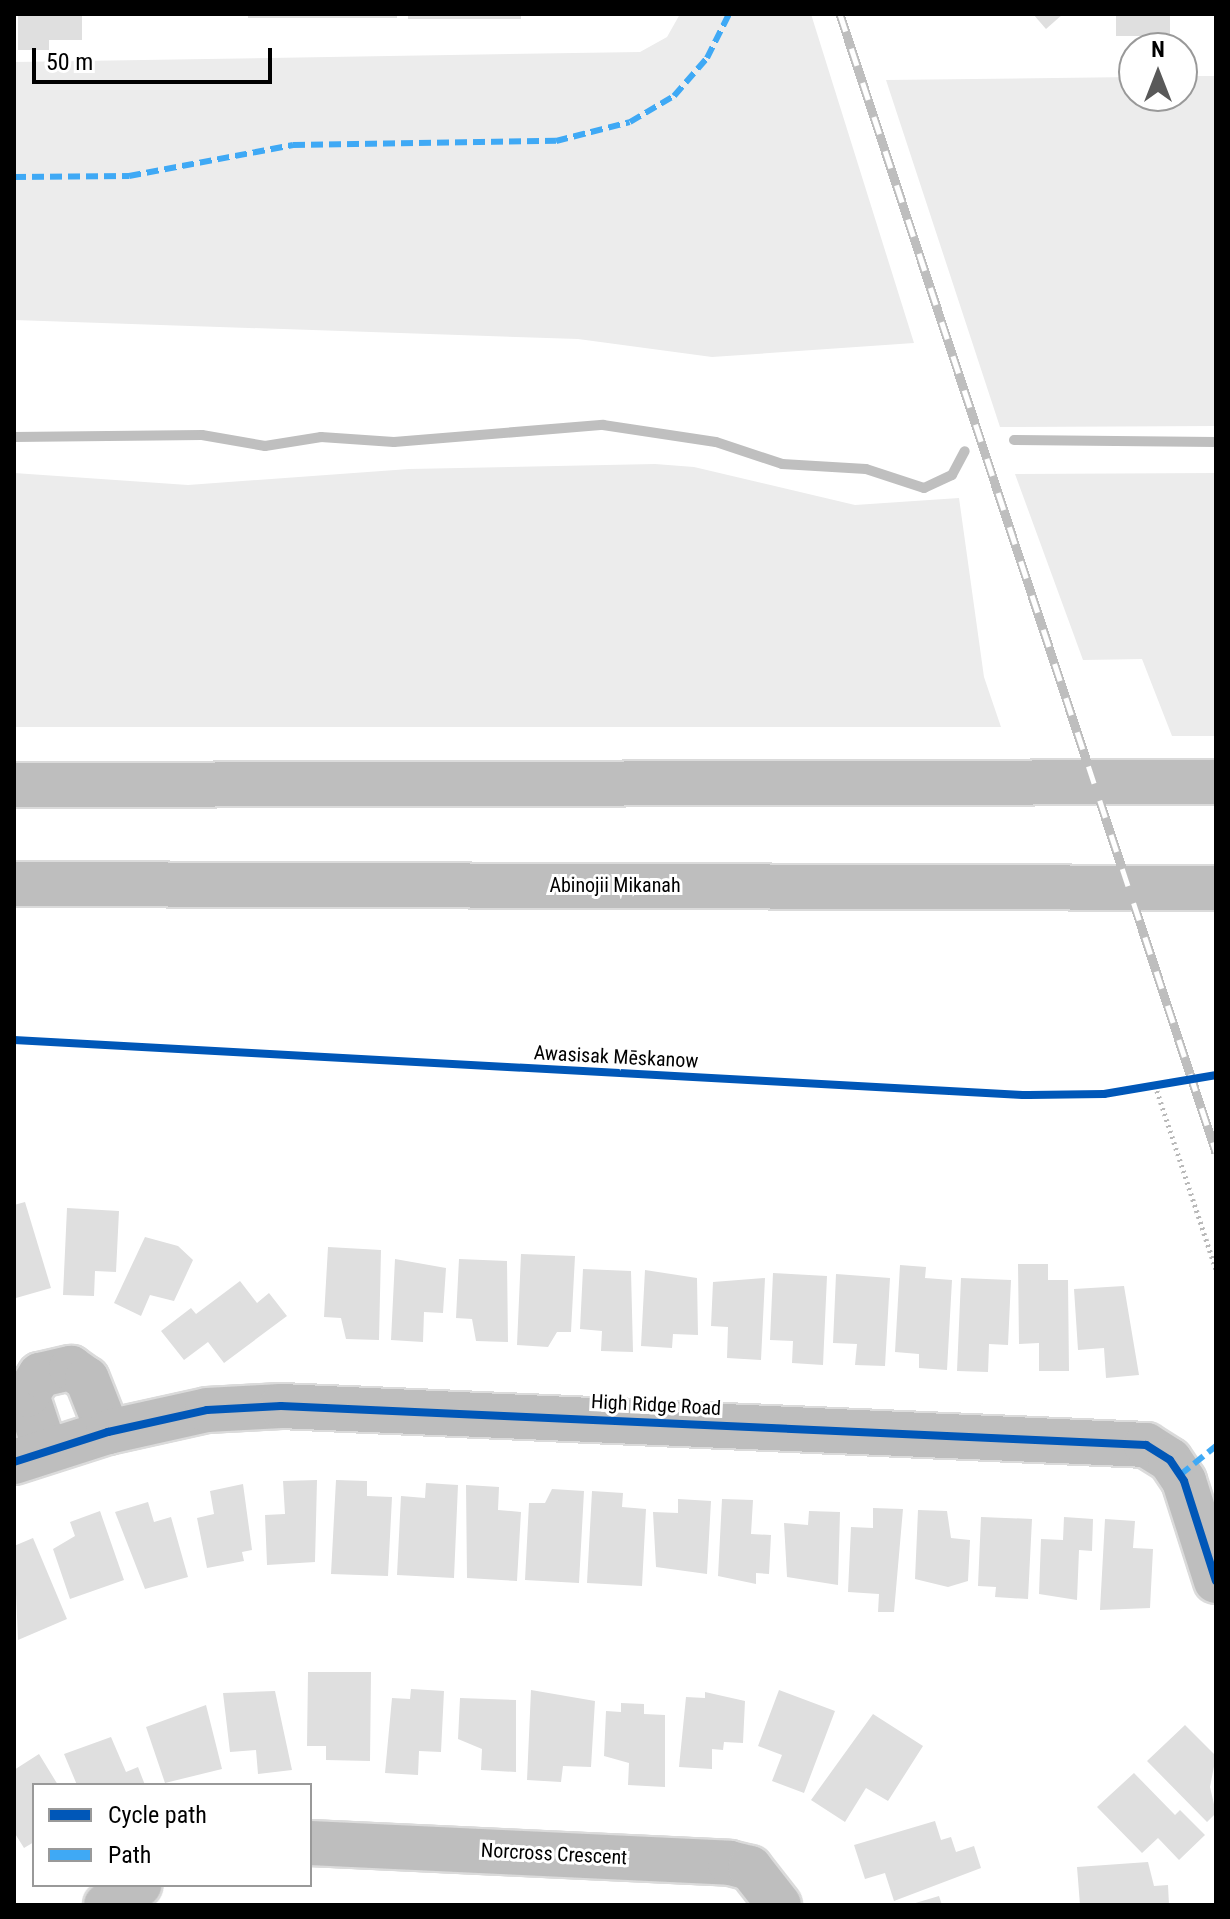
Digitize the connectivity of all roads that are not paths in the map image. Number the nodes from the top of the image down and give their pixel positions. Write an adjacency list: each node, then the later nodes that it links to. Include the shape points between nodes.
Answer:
1 (1216, 782): 2 (main road)
2 (14, 785)
3 (14, 884): 4 (main road, Abinojii Mikanah)
4 (1216, 888)
5 (108, 1432): 6 (main road, High Ridge Road); 6 (main road, High Ridge Road, via 87,1379 71,1368 40,1375 27,1395); 7 (main road, High Ridge Road, via 207,1410 363,1407 1146,1445 1170,1460 1184,1481)
6 (29, 1456)
7 (1216, 1581)
8 (312, 1843): 11 (main road, Norcross Crescent, via 730,1863 750,1868)
9 (136, 1887): 10 (main road)
10 (106, 1905)
11 (779, 1905)

